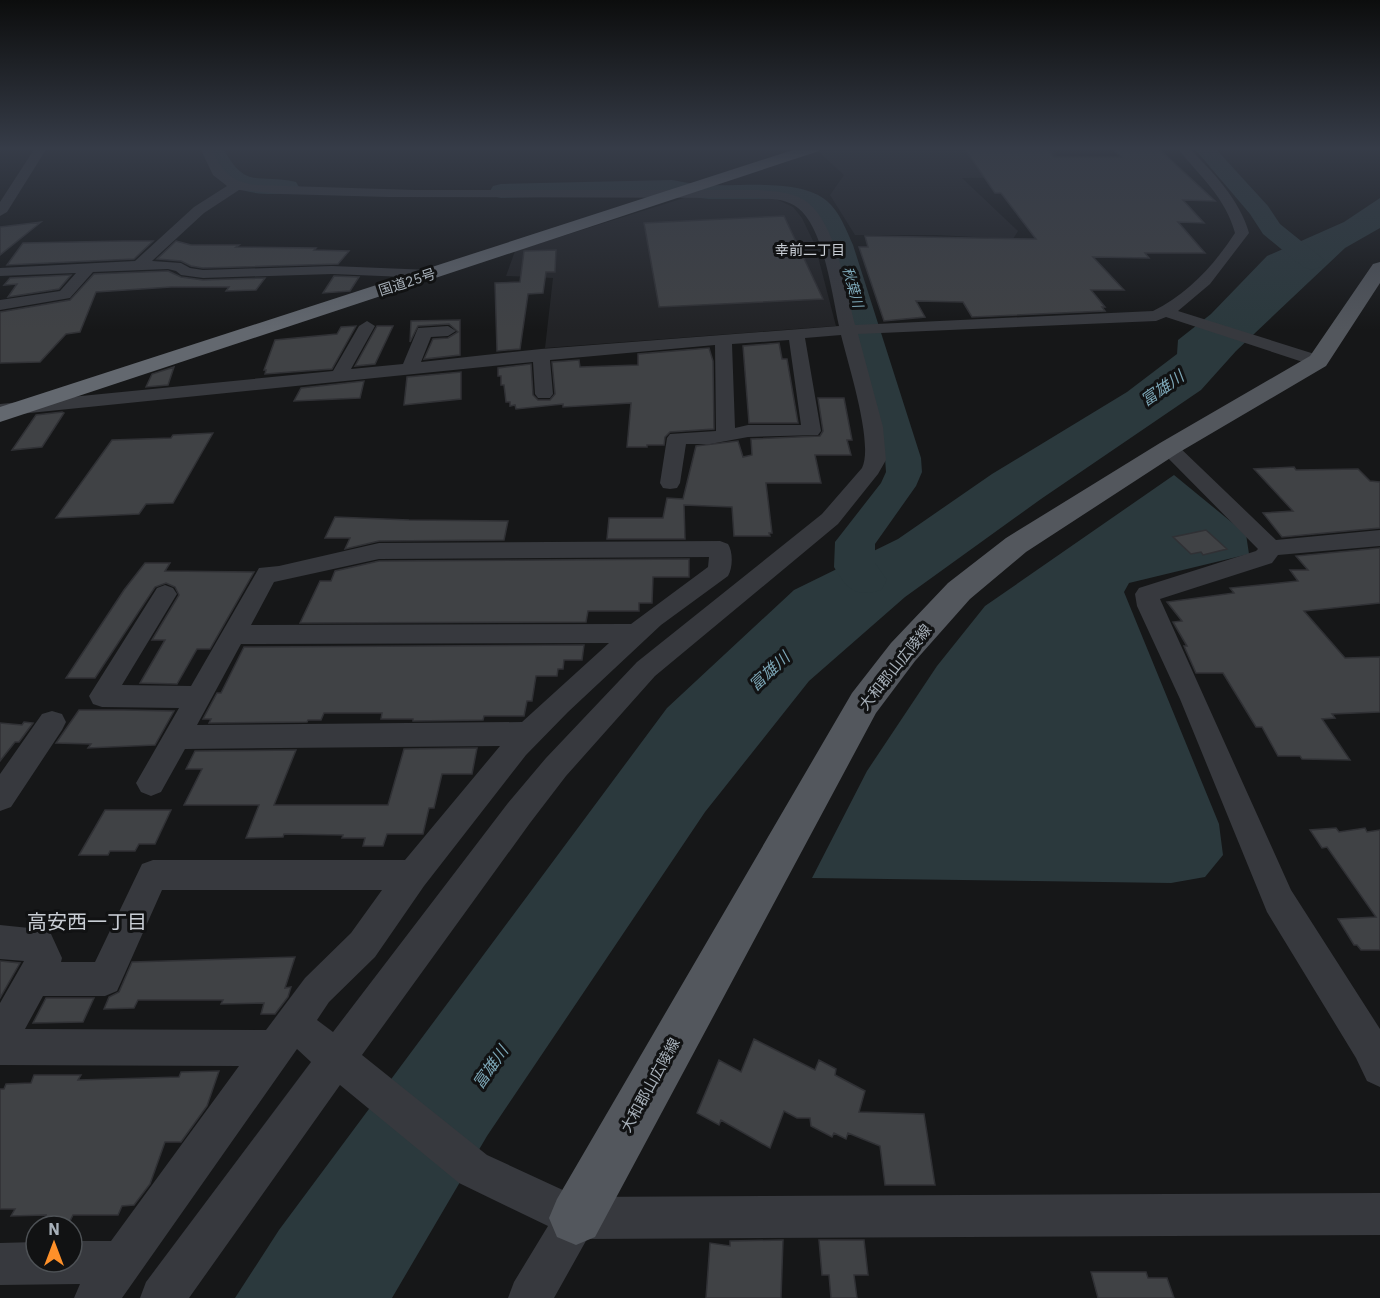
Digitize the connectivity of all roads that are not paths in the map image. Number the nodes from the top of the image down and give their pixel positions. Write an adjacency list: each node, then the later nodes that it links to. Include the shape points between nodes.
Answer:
1 (202, 209): 5 (street)
2 (629, 209): 9 (highway, 国道25号)
3 (806, 209): 13 (street, via 821,230 828,250)
4 (1233, 209): 11 (street, via 1242,233 1200,287)
5 (139, 265): 6 (street); 9 (street, via 168,265 203,274 332,270)
6 (88, 268): 8 (street); 10 (street, via 65,296)
7 (1380, 268): 18 (main road, 大和郡山広陵線)
8 (0, 272)
9 (430, 274): 22 (highway, 国道25号)
10 (0, 305)
11 (1165, 312): 13 (street, via 1144,317); 18 (street)
12 (367, 326): 20 (street)
13 (847, 330): 15 (street); 45 (street, via 876,438 872,470 830,519 675,644 621,694 556,767 519,813)
14 (448, 332): 19 (street, via 424,332)
15 (796, 334): 16 (street); 25 (street, via 811,431 748,430)
16 (723, 339): 17 (street); 25 (street)
17 (541, 354): 19 (street); 21 (street)
18 (1305, 357): 26 (main road, 大和郡山広陵線)
19 (411, 367): 20 (street)
20 (340, 374): 22 (street)
21 (544, 394)
22 (21, 408): 23 (street); 24 (highway, 国道25号)
23 (0, 410)
24 (0, 415)
25 (726, 435): 27 (street, via 677,438)
26 (1169, 448): 29 (street); 48 (main road, 大和郡山広陵線, via 1017,545 959,591 903,652 864,703)
27 (670, 483)
28 (1380, 538): 29 (street)
29 (1271, 548): 46 (street, via 1264,557 1147,594 1149,606 1279,901)
30 (165, 594): 33 (street, via 102,696)
31 (637, 633): 32 (street); 32 (street, via 720,570 720,549 379,551 267,574); 35 (street)
32 (233, 635): 33 (street)
33 (198, 697): 36 (street)
34 (52, 722): 38 (street)
35 (529, 734): 36 (street); 39 (street)
36 (176, 737): 37 (street)
37 (151, 783)
38 (0, 798)
39 (413, 875): 41 (street, via 153,875 105,979); 42 (street, via 363,945 317,990)
40 (0, 942): 41 (street, via 39,946 45,958)
41 (33, 979): 43 (street)
42 (285, 1036): 44 (street); 45 (street); 49 (street)
43 (0, 1038)
44 (0, 1047)
45 (344, 1064): 48 (street, via 473,1169); 52 (street)
46 (1380, 1068)
47 (1380, 1214): 48 (street)
48 (576, 1218): 53 (street)
49 (123, 1262): 50 (street); 51 (street)
50 (0, 1264)
51 (96, 1298)
52 (162, 1298)
53 (530, 1298)

